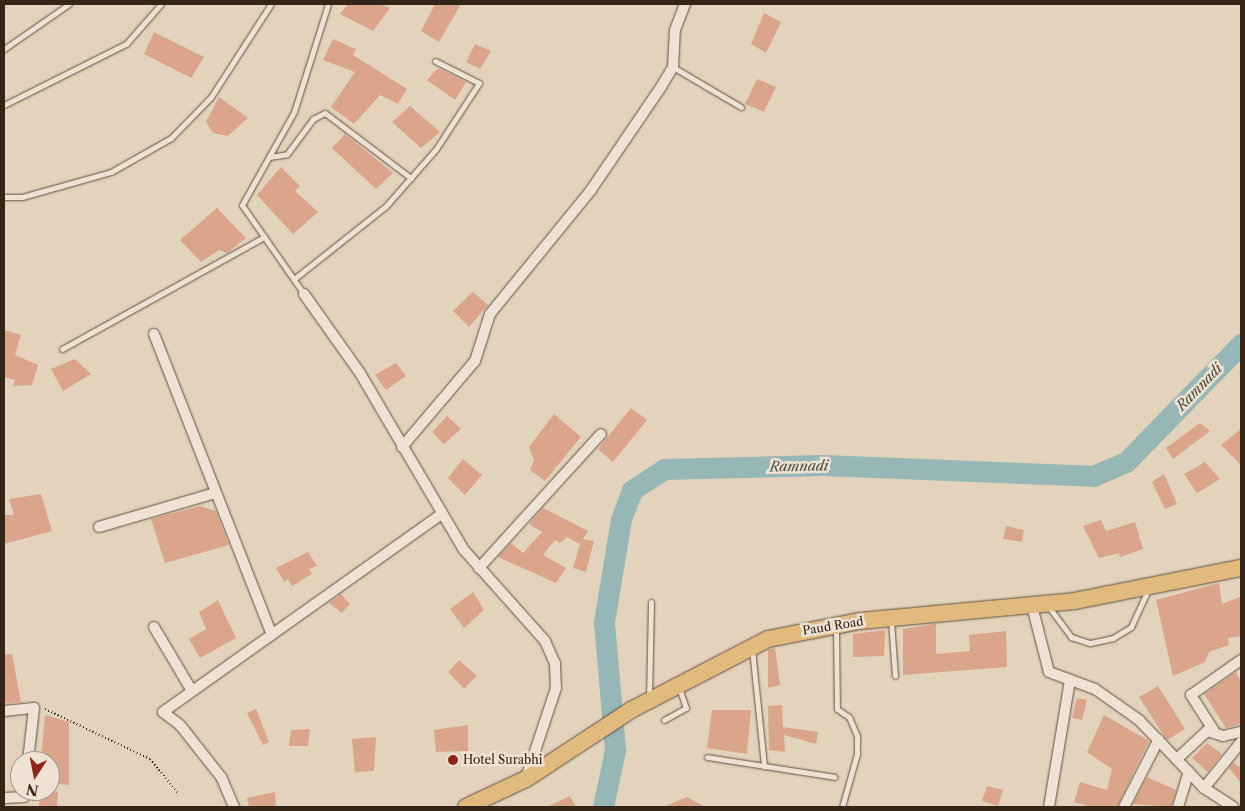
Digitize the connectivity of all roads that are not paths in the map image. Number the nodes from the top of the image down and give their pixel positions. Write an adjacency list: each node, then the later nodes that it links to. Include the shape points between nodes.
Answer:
1 (69, 4): 6 (lane)
2 (162, 4): 9 (lane, via 126,44)
3 (271, 4): 13 (lane, via 211,97 171,138 111,172 22,198)
4 (328, 4): 11 (lane, via 294,112)
5 (685, 4): 8 (street, via 675,30)
6 (4, 49)
7 (434, 62): 12 (lane, via 480,84)
8 (673, 67): 10 (lane); 20 (street, via 591,190 490,314 475,361)
9 (4, 105)
10 (741, 107)
11 (269, 157): 12 (lane, via 287,154 313,118 325,114); 14 (lane, via 242,205)
12 (411, 178): 15 (lane, via 386,206)
13 (4, 197)
14 (264, 237): 15 (lane); 18 (lane)
15 (294, 279): 16 (lane)
16 (304, 294): 20 (street, via 360,373)
17 (154, 334): 21 (street)
18 (62, 349)
19 (601, 434): 24 (street)
20 (402, 447): 22 (street)
21 (216, 493): 23 (street); 32 (street)
22 (442, 514): 24 (street); 32 (street)
23 (99, 527)
24 (479, 568): 52 (street, via 546,641 555,663 556,688 548,721)
25 (1241, 568): 26 (main road, Paud Road)
26 (1149, 588): 28 (main road, Paud Road); 28 (lane, via 1131,627 1113,638 1090,642 1070,637)
27 (651, 602): 39 (lane)
28 (1039, 605): 29 (main road, Paud Road); 36 (street, via 1049,672)
29 (891, 618): 30 (main road, Paud Road); 35 (lane)
30 (836, 625): 33 (main road, Paud Road); 56 (lane, via 837,709 849,717 857,736 857,754)
31 (154, 627): 38 (street)
32 (272, 635): 38 (street)
33 (752, 647): 37 (main road, Paud Road); 49 (lane)
34 (1241, 660): 42 (street, via 1191,695)
35 (895, 676)
36 (1070, 680): 44 (street, via 1095,689); 57 (street)
37 (678, 686): 39 (main road, Paud Road); 41 (lane, via 686,708)
38 (192, 691): 54 (street, via 163,712 180,725 221,778)
39 (649, 701): 52 (main road, Paud Road, via 581,741)
40 (4, 711): 46 (street, via 34,708)
41 (664, 720)
42 (1214, 731): 43 (street, via 1223,736); 48 (street, via 1202,734)
43 (1241, 732)
44 (1159, 739): 48 (street); 58 (street)
45 (1241, 742): 53 (street)
46 (29, 751)
47 (707, 757): 49 (lane)
48 (1178, 758): 50 (street)
49 (764, 766): 51 (lane)
50 (1189, 772): 53 (street); 59 (street)
51 (834, 777)
52 (526, 779): 55 (main road, Paud Road)
53 (1204, 788): 60 (street)
54 (234, 807)
55 (466, 807)
56 (842, 807)
57 (1049, 807)
58 (1124, 807)
59 (1178, 807)
60 (1233, 807)

